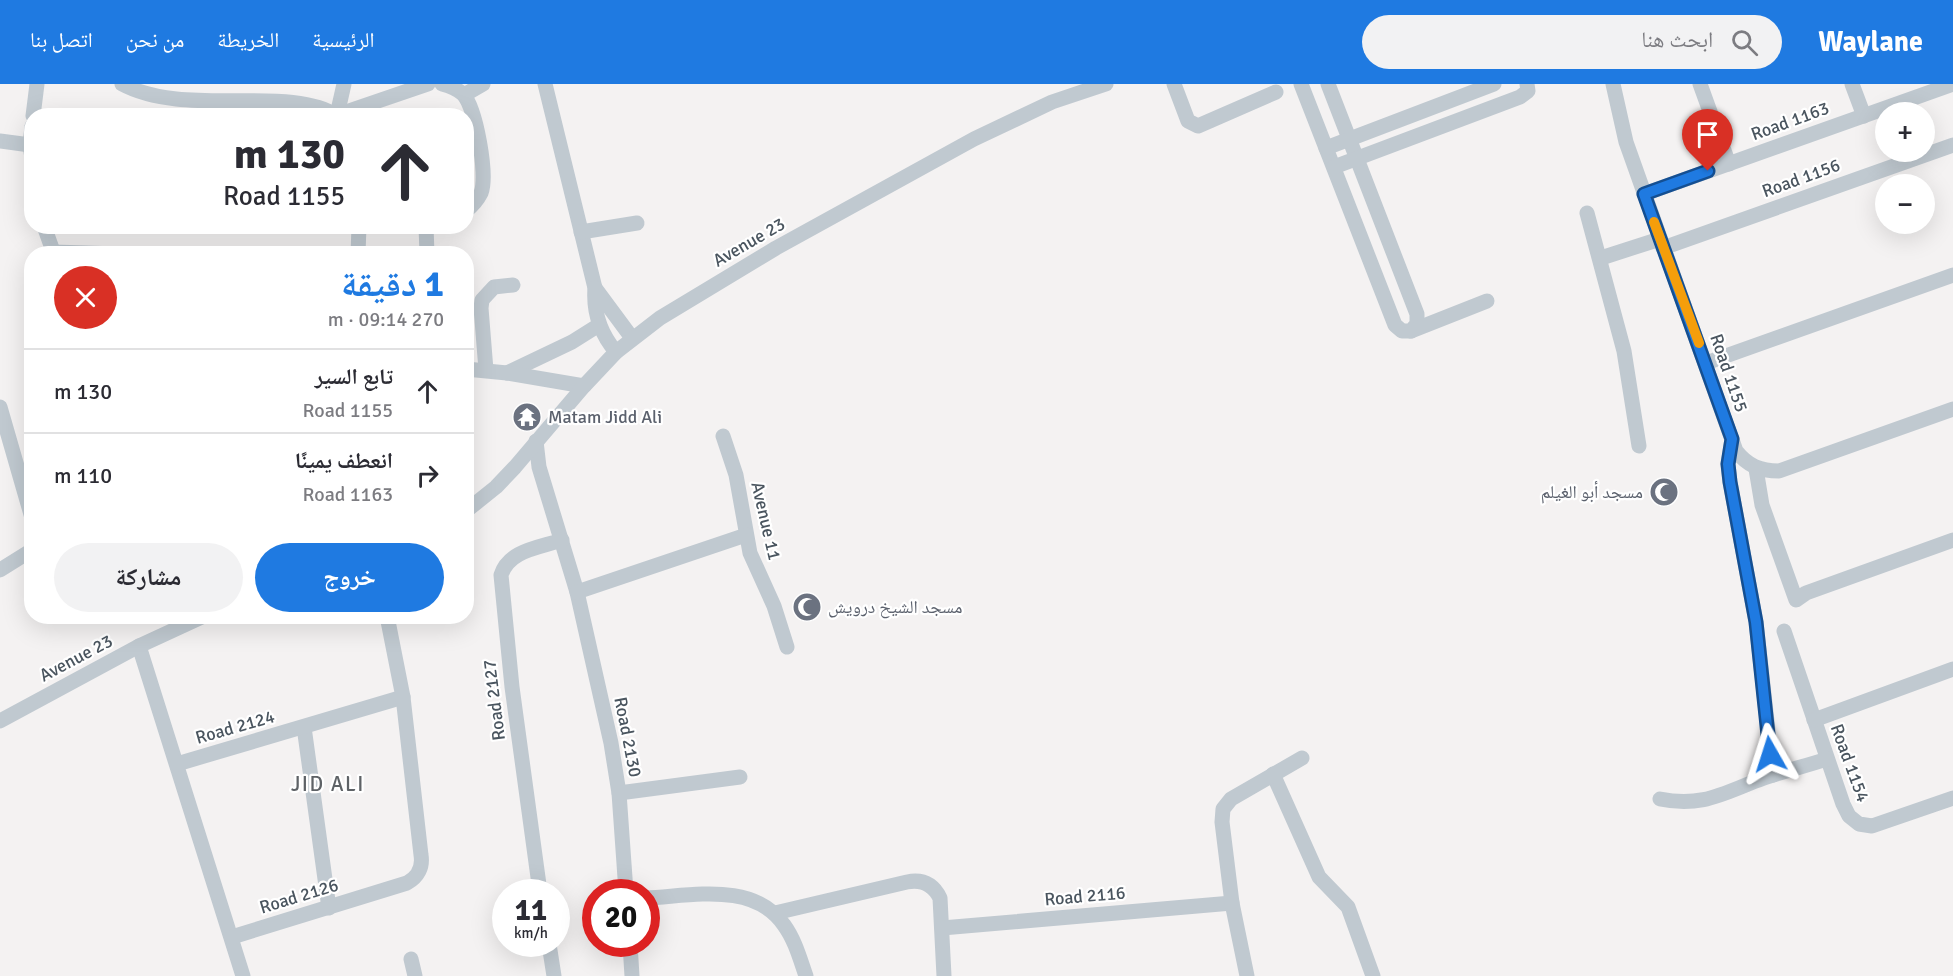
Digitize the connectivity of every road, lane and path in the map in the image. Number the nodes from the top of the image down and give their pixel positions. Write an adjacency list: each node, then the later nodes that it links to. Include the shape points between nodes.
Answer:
1 (37, 84): 23 (street)
2 (122, 84): 19 (street, via 148,94)
3 (344, 84): 25 (street)
4 (428, 84): 26 (street)
5 (442, 84): 21 (street)
6 (483, 84): 21 (street)
7 (545, 84): 43 (street)
8 (1106, 84): 54 (street, Avenue 23, via 1052,102 974,139 776,248)
9 (1174, 84): 20 (street, via 1188,121 1198,126)
10 (1302, 84): 34 (street)
11 (1328, 84): 31 (street)
12 (1494, 84): 22 (street)
13 (1527, 84): 30 (street, via 1527,91 1520,97)
14 (1613, 84): 39 (street, Road 1155)
15 (1701, 84): 37 (street)
16 (1852, 84): 28 (street)
17 (1953, 84): 28 (street, Road 1163)
18 (286, 87): 19 (street); 24 (street)
19 (227, 89)
20 (1276, 92)
21 (464, 96): 27 (street)
22 (1433, 107): 30 (street); 31 (street)
23 (34, 108)
24 (328, 108)
25 (339, 108)
26 (358, 108)
27 (469, 108)
28 (1864, 116): 37 (street, Road 1163)
29 (474, 122): 40 (street, via 483,171 481,192)
30 (1441, 127): 36 (street)
31 (1350, 139): 34 (street); 36 (street)
32 (0, 141): 35 (street)
33 (1953, 146): 44 (street, Road 1156)
34 (1326, 148): 38 (street)
35 (24, 150)
36 (1357, 159): 38 (street); 45 (street)
37 (1729, 164): 39 (street, Road 1163)
38 (1334, 167): 47 (street)
39 (1644, 194): 44 (street, Road 1155)
40 (474, 201)
41 (1587, 213): 46 (street)
42 (637, 223): 43 (street)
43 (581, 232): 50 (street)
44 (1661, 243): 46 (street, Road 1156); 56 (street, Road 1155)
45 (1394, 255): 47 (street); 53 (street, via 1418,319)
46 (1601, 258): 67 (street, via 1624,351)
47 (1371, 264): 53 (street, via 1395,326)
48 (1953, 275): 56 (street)
49 (513, 285): 58 (street, via 494,287 482,300)
50 (595, 288): 52 (street); 54 (street)
51 (1487, 301): 53 (street)
52 (599, 325): 55 (street); 59 (street)
53 (1411, 331)
54 (632, 338): 55 (street, Avenue 23)
55 (616, 351): 60 (street, Avenue 23)
56 (1706, 363): 65 (street, Road 1155)
57 (474, 369): 58 (street)
58 (486, 370): 59 (street)
59 (507, 373): 60 (street)
60 (584, 386): 66 (street, Avenue 23)
61 (0, 407): 63 (street)
62 (1953, 409): 69 (street, via 1779,471)
63 (3, 435): 71 (street)
64 (723, 436): 73 (street, Avenue 11, via 736,475)
65 (1732, 439): 69 (street, Road 1155, via 1736,451); 93 (street, via 1730,482 1756,622)
66 (537, 441): 68 (street, Avenue 23); 70 (street, Road 2130, via 539,467)
67 (1640, 446)
68 (515, 467): 70 (street); 72 (street, Avenue 23)
69 (1756, 469): 75 (street, via 1762,505 1796,600)
70 (547, 491): 74 (street, Road 2130)
71 (24, 495)
72 (474, 505)
73 (746, 535): 78 (street); 83 (street, Avenue 11)
74 (562, 540): 78 (street, Road 2130); 98 (street, Road 2127, via 510,558 501,575)
75 (1953, 540)
76 (24, 555): 77 (street)
77 (0, 570)
78 (577, 592): 95 (street, Road 2130)
79 (187, 624): 82 (street, Avenue 23)
80 (389, 624): 85 (street, Road 2126)
81 (1785, 631): 86 (street, Road 1154)
82 (139, 646): 87 (street, Avenue 23); 91 (street)
83 (788, 647)
84 (1953, 669): 86 (street, Road 1154)
85 (403, 697): 88 (street, Road 2124); 102 (street, Road 2126, via 421,868 407,883)
86 (1814, 720): 90 (street, Road 1154)
87 (0, 721)
88 (304, 727): 91 (street, Road 2124); 102 (street)
89 (1302, 758): 92 (street)
90 (1827, 759): 93 (street); 97 (street, Road 1154, via 1848,816 1859,824 1872,826)
91 (177, 764): 105 (street)
92 (1273, 774): 101 (street, via 1226,803 1222,815); 116 (street, via 1319,877 1348,907)
93 (1773, 775): 96 (street, via 1709,800 1693,803)
94 (740, 777): 95 (street)
95 (619, 794): 99 (street, Road 2130)
96 (1660, 798)
97 (1953, 798)
98 (538, 879)
99 (625, 879)
100 (660, 898): 103 (street, via 734,895)
101 (1232, 903): 104 (street, Road 2116); 115 (street)
102 (328, 908): 105 (street, Road 2126)
103 (775, 913): 104 (street, via 915,881 936,890); 113 (street, via 793,941)
104 (942, 928): 114 (street)
105 (232, 937): 109 (street)
106 (551, 957): 111 (street)
107 (631, 957): 112 (street)
108 (411, 959): 110 (street)
109 (243, 976)
110 (415, 976)
111 (554, 976)
112 (632, 976)
113 (806, 976)
114 (944, 976)
115 (1247, 976)
116 (1373, 976)

